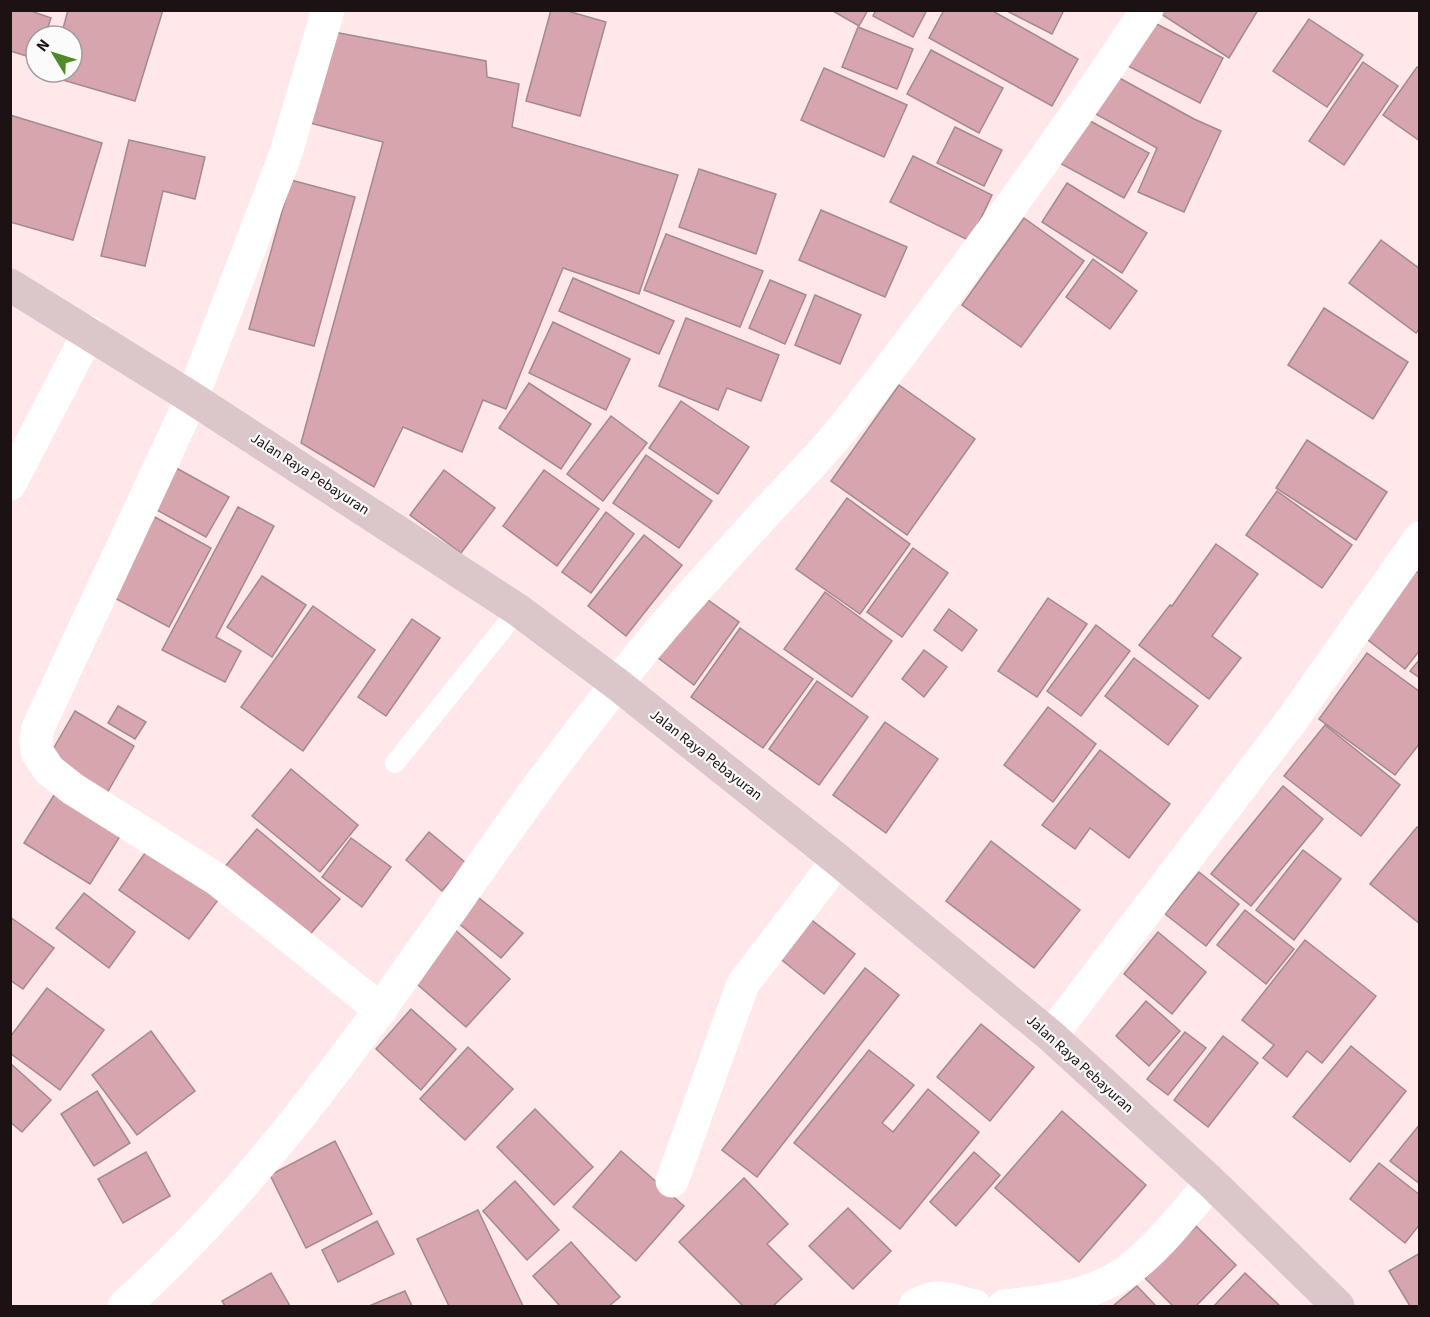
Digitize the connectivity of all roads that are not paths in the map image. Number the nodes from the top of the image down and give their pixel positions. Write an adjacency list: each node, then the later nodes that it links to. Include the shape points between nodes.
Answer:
1 (328, 10): 5 (street, via 286,153)
2 (1147, 10): 9 (street, via 985,242 833,440 704,579)
3 (10, 285): 4 (main road, Jalan Raya Pebayuran)
4 (88, 332): 5 (main road, Jalan Raya Pebayuran); 6 (street)
5 (192, 398): 8 (main road, Jalan Raya Pebayuran); 12 (street, via 38,728 37,752 49,770 73,789 218,880)
6 (10, 484)
7 (1419, 538): 13 (street, via 1291,721)
8 (518, 610): 9 (main road, Jalan Raya Pebayuran); 10 (lane)
9 (617, 684): 11 (main road, Jalan Raya Pebayuran); 12 (street, via 520,812)
10 (395, 763)
11 (838, 860): 13 (main road, Jalan Raya Pebayuran); 14 (street, via 743,984)
12 (381, 1010): 16 (street, via 288,1133 216,1216)
13 (1051, 1036): 15 (main road, Jalan Raya Pebayuran)
14 (672, 1180)
15 (1211, 1182): 19 (street, via 1128,1270 1088,1290 1050,1301); 20 (main road, Jalan Raya Pebayuran)
16 (124, 1306)
17 (915, 1306): 18 (street, via 929,1298)
18 (975, 1306)
19 (1004, 1306)
20 (1338, 1306)

